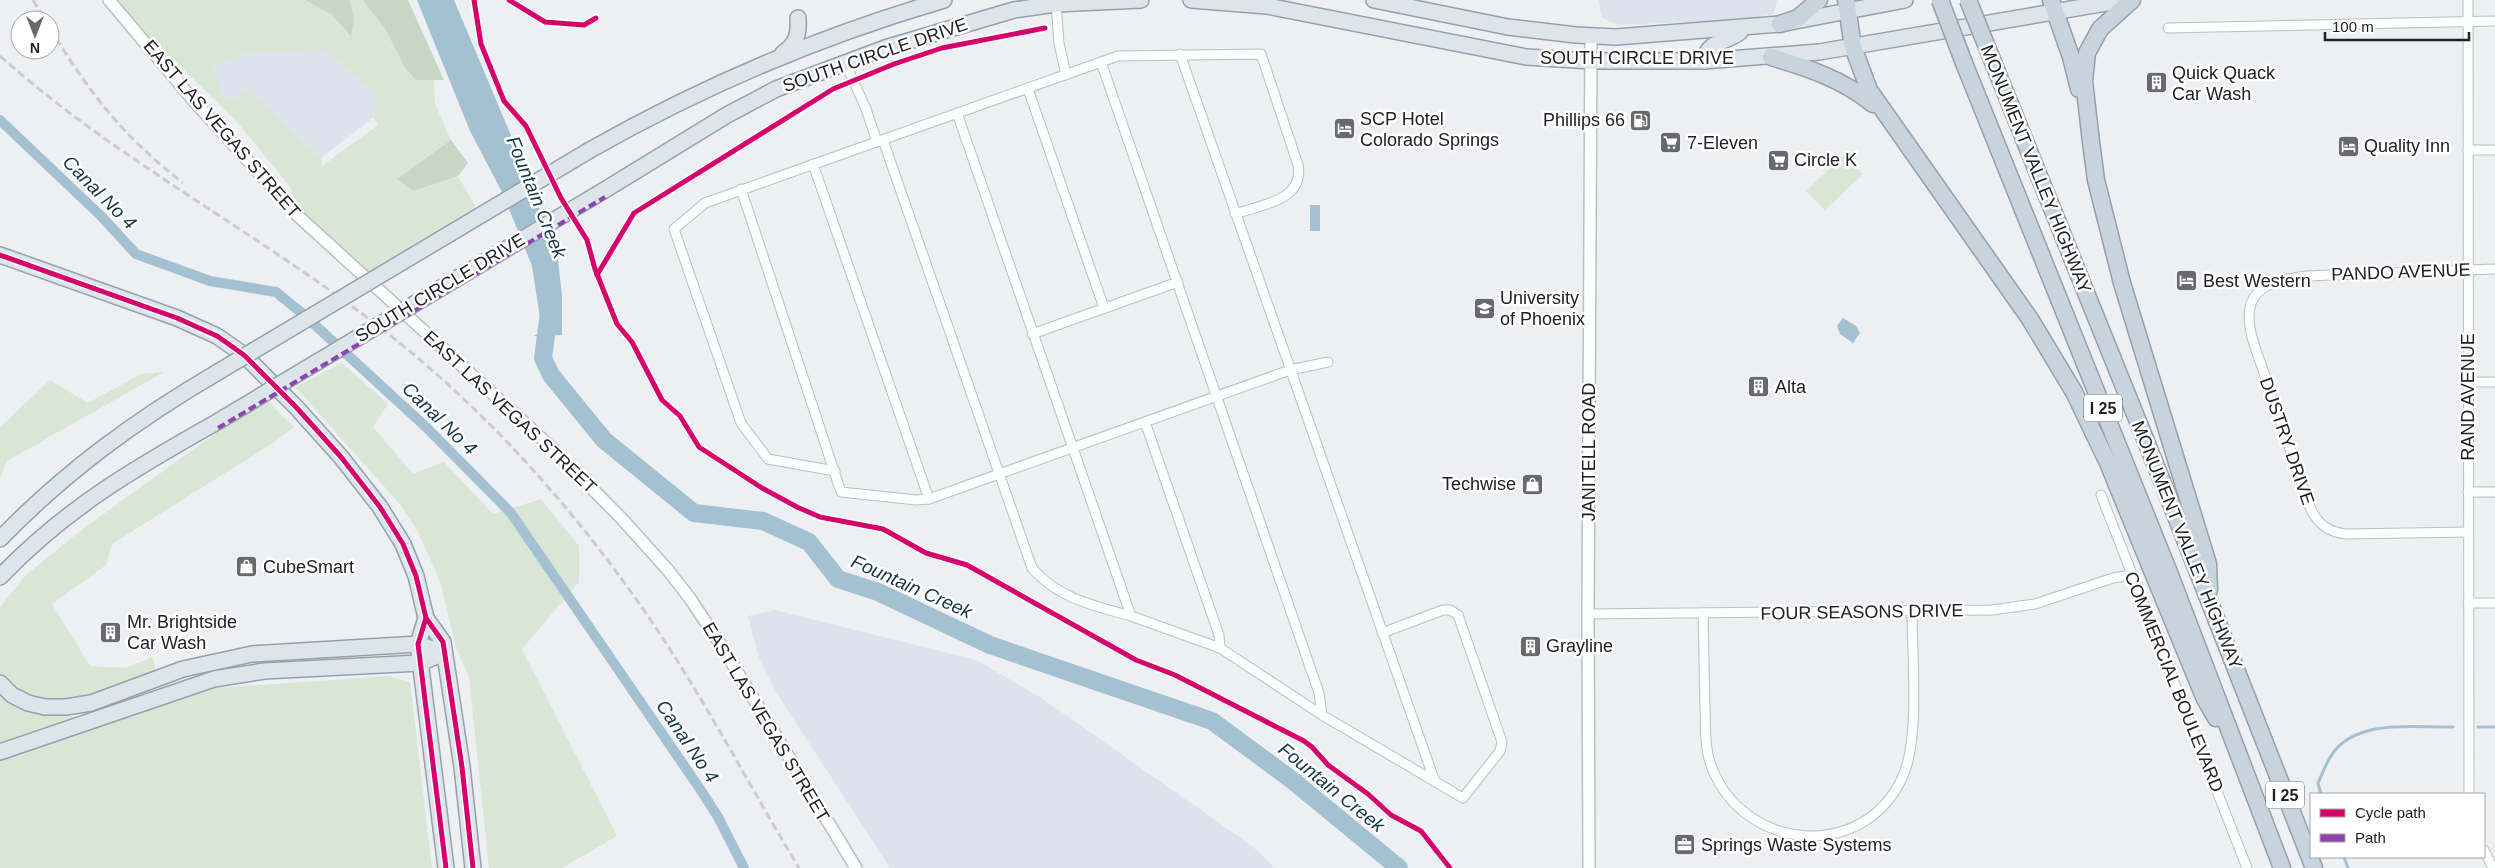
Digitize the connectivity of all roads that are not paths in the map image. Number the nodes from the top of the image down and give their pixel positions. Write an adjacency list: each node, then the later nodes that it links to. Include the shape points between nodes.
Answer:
1 (109, 0): 91 (street, EAST LAS VEGAS STREET, via 200,108 297,215 552,448 667,569 721,645)
2 (944, 0): 21 (main road, SOUTH CIRCLE DRIVE)
3 (1141, 0): 13 (main road, SOUTH CIRCLE DRIVE)
4 (1191, 0): 27 (main road, SOUTH CIRCLE DRIVE, via 1267,6 1526,57)
5 (1374, 0): 22 (main road, SOUTH CIRCLE DRIVE, via 1496,25)
6 (1819, 0): 18 (highway, via 1798,18)
7 (1904, 0): 14 (main road, SOUTH CIRCLE DRIVE)
8 (1940, 0): 84 (highway, MONUMENT VALLEY HIGHWAY / I 25, bridge, via 2170,575)
9 (1968, 0): 68 (highway, MONUMENT VALLEY HIGHWAY / I 25, bridge)
10 (2124, 0): 15 (main road, SOUTH CIRCLE DRIVE)
11 (2132, 0): 36 (highway, via 2100,29 2087,53 2084,81)
12 (2468, 0): 16 (street, RAND AVENUE)
13 (1056, 1): 29 (main road, SOUTH CIRCLE DRIVE, via 993,15); 31 (street, via 1059,43)
14 (1846, 5): 18 (main road, SOUTH CIRCLE DRIVE); 23 (highway)
15 (2053, 6): 23 (main road, SOUTH CIRCLE DRIVE); 36 (highway, via 2071,57)
16 (2468, 21): 17 (street); 20 (street); 37 (street, RAND AVENUE)
17 (2495, 21)
18 (1780, 24): 19 (main road, SOUTH CIRCLE DRIVE)
19 (1744, 27): 22 (main road, SOUTH CIRCLE DRIVE, via 1642,36); 28 (main road, via 1734,36 1710,46)
20 (2168, 28)
21 (838, 34): 26 (main road, SOUTH CIRCLE DRIVE); 26 (main road, via 808,30 798,18 796,39 788,50)
22 (1591, 36): 27 (street, JANITELL ROAD)
23 (1853, 47): 25 (main road, SOUTH CIRCLE DRIVE); 33 (highway, via 1869,90)
24 (1180, 54): 30 (street, via 1126,55); 41 (street); 41 (street, via 1260,54 1298,165 1299,180 1282,198)
25 (1771, 57): 28 (main road, SOUTH CIRCLE DRIVE); 33 (highway, via 1831,77)
26 (775, 58): 63 (main road, SOUTH CIRCLE DRIVE, bridge, via 684,99 590,150 118,434 55,486)
27 (1591, 61): 28 (main road, SOUTH CIRCLE DRIVE); 73 (street, JANITELL ROAD)
28 (1704, 61)
29 (845, 62): 35 (street); 64 (main road, SOUTH CIRCLE DRIVE, bridge, via 776,89 741,107 102,490 73,510)
30 (1101, 62): 31 (street); 45 (street)
31 (1066, 75): 32 (street)
32 (1028, 89): 34 (street); 47 (street)
33 (1881, 110): 84 (highway, via 2030,319 2074,392 2108,463 2204,697)
34 (956, 113): 35 (street); 48 (street)
35 (880, 141): 39 (street); 57 (street)
36 (2091, 142): 68 (highway, via 2096,180 2122,283 2208,564)
37 (2468, 150): 38 (street); 44 (street, RAND AVENUE)
38 (2495, 150)
39 (813, 164): 40 (street); 61 (street)
40 (741, 189): 56 (street); 56 (street, via 705,203 674,229 747,434 774,462)
41 (1235, 214): 50 (street)
42 (0, 255): 75 (main road, via 177,318 217,336 244,355 335,450 380,507 403,544 416,576)
43 (2495, 269): 44 (street, PANDO AVENUE)
44 (2468, 270): 46 (street, PANDO AVENUE, via 2281,279 2270,283); 51 (street, RAND AVENUE)
45 (1178, 282): 47 (street); 53 (street)
46 (2254, 297): 62 (street, DUSTRY DRIVE, via 2249,315 2250,334 2310,510 2321,525 2346,534)
47 (1104, 308): 48 (street)
48 (1032, 334): 55 (street)
49 (1328, 362): 50 (street)
50 (1290, 370): 53 (street); 76 (street)
51 (2468, 382): 52 (street); 58 (street, RAND AVENUE)
52 (2495, 382)
53 (1217, 395): 54 (street); 82 (street, via 1319,693)
54 (1145, 422): 55 (street); 78 (street)
55 (1072, 448): 57 (street); 74 (street)
56 (835, 470): 61 (street, via 841,492)
57 (999, 474): 61 (street); 74 (street, via 1032,568 1038,576 1082,603)
58 (2468, 492): 59 (street); 62 (street, RAND AVENUE)
59 (2495, 492)
60 (2101, 495): 65 (street, COMMERCIAL BOULEVARD)
61 (929, 499)
62 (2468, 532): 69 (street, RAND AVENUE)
63 (0, 539)
64 (19, 557): 66 (main road, SOUTH CIRCLE DRIVE); 67 (main road)
65 (2131, 576): 71 (street, FOUR SEASONS DRIVE, via 2113,578 2022,607); 93 (street, COMMERCIAL BOULEVARD)
66 (0, 577)
67 (0, 589)
68 (2209, 602): 88 (highway, MONUMENT VALLEY HIGHWAY / I 25)
69 (2468, 603): 70 (street); 86 (street, RAND AVENUE)
70 (2495, 603)
71 (1912, 611): 72 (street, FOUR SEASONS DRIVE); 72 (street, via 1913,731 1903,778 1887,802 1868,819 1845,831 1813,837 1788,835 1750,817 1728,797 1712,768 1706,744)
72 (1703, 613): 73 (street, FOUR SEASONS DRIVE)
73 (1588, 614): 92 (street, JANITELL ROAD)
74 (1131, 616): 78 (street)
75 (426, 618): 77 (main road); 79 (main road, via 443,642)
76 (1382, 633): 85 (street); 85 (street, via 1444,610 1458,615 1502,746 1463,798)
77 (418, 644): 79 (main road); 80 (main road); 81 (main road, via 252,654 183,670 91,703 66,707 28,703 12,695)
78 (1220, 648): 82 (street)
79 (444, 653): 80 (main road); 90 (main road, via 462,767)
80 (420, 663): 83 (main road, via 264,671 214,679); 89 (main road)
81 (0, 683)
82 (1322, 715): 85 (street)
83 (0, 752)
84 (2238, 754): 94 (highway, MONUMENT VALLEY HIGHWAY / I 25)
85 (1435, 782)
86 (2469, 793)
87 (2485, 852): 95 (street)
88 (2310, 858)
89 (446, 868)
90 (473, 868)
91 (856, 868)
92 (1589, 868)
93 (2247, 868)
94 (2282, 868)
95 (2493, 868)

